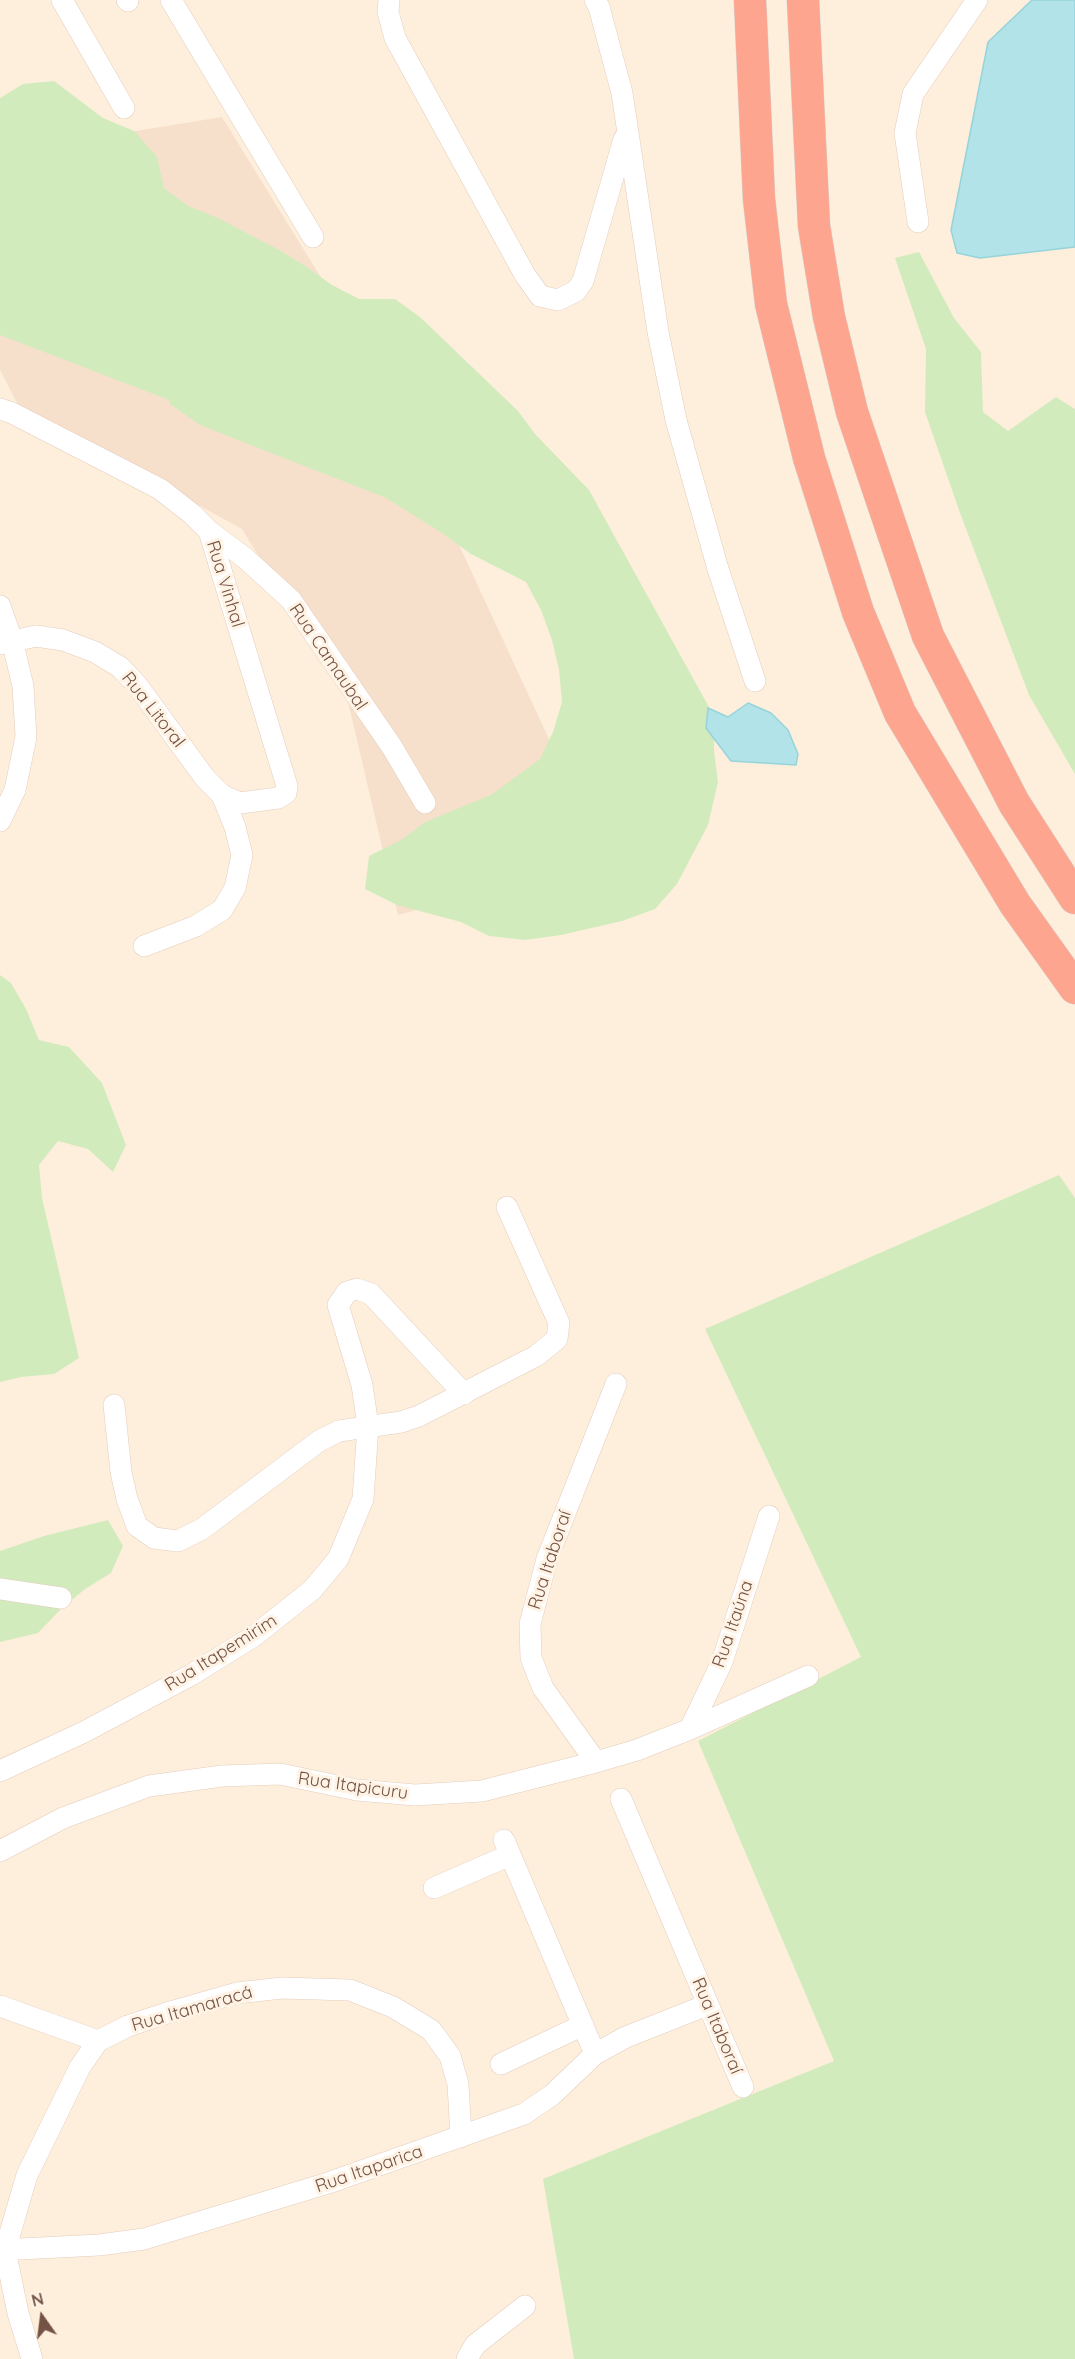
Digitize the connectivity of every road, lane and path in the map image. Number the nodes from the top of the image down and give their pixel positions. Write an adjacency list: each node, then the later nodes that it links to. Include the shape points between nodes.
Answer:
1 (62, 0): 8 (street)
2 (171, 0): 11 (street)
3 (389, 0): 9 (street, via 395,38 540,296 558,300 576,291 584,281)
4 (595, 0): 9 (street, via 622,93)
5 (750, 0): 22 (highway, via 759,199 771,304 809,458 858,612 900,713 1015,904)
6 (803, 0): 20 (highway, via 814,226 829,316 852,412 928,636 1014,803)
7 (977, 0): 10 (street, via 913,94 906,133)
8 (124, 108)
9 (626, 131): 16 (street, via 676,420)
10 (918, 222)
11 (313, 237)
12 (0, 409): 13 (street, Rua Vinhal, via 160,489)
13 (209, 531): 17 (street, Rua Vinhal, via 287,786 286,793 278,798 240,803); 18 (street, Rua Camaubal, via 291,600 392,747)
14 (0, 606): 15 (street)
15 (6, 642): 17 (street, Rua Litoral, via 36,636 63,640 120,667); 19 (street, via 23,686 26,737 15,790)
16 (755, 681)
17 (222, 795): 21 (street, via 242,855 235,888 222,910 196,926)
18 (425, 803)
19 (0, 821)
20 (1075, 898)
21 (144, 946)
22 (1075, 988)
23 (507, 1207): 25 (street, via 559,1323 557,1339 536,1356)
24 (616, 1384): 33 (street, Rua Itaboraí, via 547,1559 530,1624 531,1658 543,1688)
25 (464, 1394): 27 (street, via 401,1422); 27 (street, Rua Itapemirim, via 371,1294 357,1289 347,1292 338,1305 362,1385)
26 (114, 1405): 27 (street, via 121,1472 137,1526 154,1538 178,1541 201,1529 319,1441 339,1431)
27 (368, 1426): 34 (street, Rua Itapemirim, via 363,1499 338,1558 312,1590 254,1636 191,1675)
28 (769, 1516): 32 (street, Rua Itaúna, via 722,1662)
29 (0, 1588): 30 (street)
30 (61, 1598)
31 (808, 1676): 32 (street, Rua Itapicuru)
32 (690, 1729): 33 (street, Rua Itapicuru)
33 (596, 1762): 36 (street, Rua Itapicuru, via 482,1791 415,1795 357,1790 280,1774 222,1776 149,1786 63,1818)
34 (0, 1771)
35 (621, 1799): 38 (street, Rua Itaboraí)
36 (0, 1851)
37 (434, 1887): 40 (street, via 507,1847)
38 (707, 2005): 42 (street, Rua Itaparica, via 626,2037); 44 (street, Rua Itaboraí)
39 (0, 2006): 41 (street)
40 (583, 2025): 42 (street); 43 (street)
41 (98, 2041): 45 (street, Rua Itamaracá, via 128,2026 237,1993 282,1988 350,1990 393,2007 431,2030 450,2056 458,2084); 46 (street, Rua Itamaracá, via 80,2067 27,2175)
42 (595, 2054): 45 (street, Rua Itaparica, via 552,2095 524,2114)
43 (501, 2064)
44 (743, 2087)
45 (461, 2137): 46 (street, Rua Itaparica, via 328,2183 144,2239)
46 (2, 2250): 48 (street)
47 (525, 2306): 49 (street, via 475,2345)
48 (32, 2359)
49 (467, 2359)

